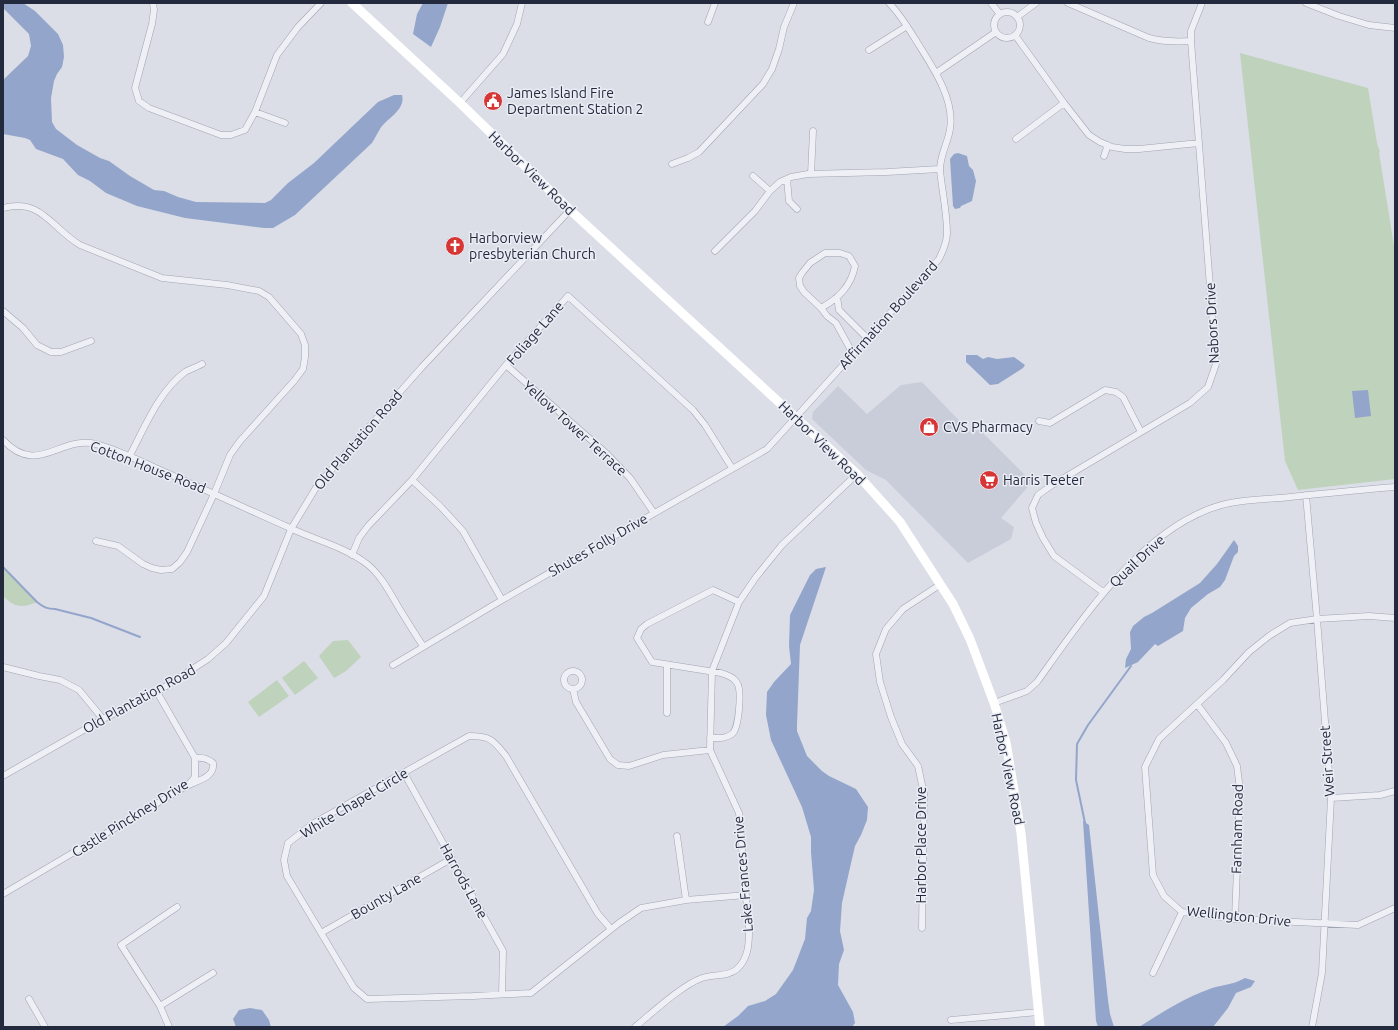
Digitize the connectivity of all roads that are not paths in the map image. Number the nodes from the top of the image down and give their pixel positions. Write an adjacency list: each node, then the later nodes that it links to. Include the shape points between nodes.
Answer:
1 (153, 3): 25 (street, via 152,24 136,88 139,101 149,108 221,135 231,135 245,130)
2 (321, 3): 25 (street, via 298,27 277,55)
3 (352, 3): 23 (main road, Harbor View Road)
4 (522, 3): 23 (street, via 517,24 503,54)
5 (715, 3): 15 (street)
6 (794, 3): 32 (street, via 784,27 780,49 763,84 700,152)
7 (889, 3): 16 (street, Affirmation Boulevard)
8 (991, 3): 13 (street)
9 (1036, 3): 14 (street)
10 (1068, 3): 20 (street, via 1149,38 1174,42)
11 (1202, 3): 20 (street, Nabors Drive, via 1193,26)
12 (1306, 3): 17 (street, via 1369,25)
13 (1000, 14): 14 (street, via 1009,12); 18 (street, via 994,23)
14 (1017, 17): 19 (street, via 1019,29)
15 (708, 22)
16 (907, 26): 21 (street); 22 (street, Affirmation Boulevard)
17 (1395, 28)
18 (996, 32): 19 (street, via 1005,38); 22 (street)
19 (1015, 35): 24 (street)
20 (1191, 41): 29 (street, Nabors Drive)
21 (869, 50)
22 (936, 73): 33 (street, Affirmation Boulevard, via 948,100 950,116 950,129)
23 (460, 103): 40 (main road, Harbor View Road)
24 (1064, 103): 28 (street); 30 (street, via 1089,135)
25 (255, 112): 26 (street)
26 (285, 123)
27 (813, 131): 34 (street)
28 (1016, 139)
29 (1199, 143): 30 (street, via 1139,149); 52 (street, Nabors Drive, via 1216,364 1208,387 1190,403)
30 (1108, 145): 31 (street)
31 (1104, 156)
32 (672, 164)
33 (940, 169): 34 (street); 45 (street, Affirmation Boulevard, via 947,234 945,247 939,259)
34 (812, 174): 36 (street, via 791,176)
35 (753, 176): 37 (street)
36 (787, 179): 37 (street); 39 (street, via 789,201)
37 (770, 191): 41 (street, via 755,211)
38 (3, 208): 59 (street, via 14,205 37,210 80,245 162,278 259,291 269,297 301,334 305,345 303,369 230,455)
39 (797, 209)
40 (570, 210): 50 (main road, Harbor View Road); 62 (street, Old Plantation Road, via 422,367 317,486)
41 (716, 251)
42 (837, 297): 43 (street); 43 (street, via 849,284 855,266 849,256 824,253 810,263 800,278 800,286 804,292); 45 (street, via 839,310)
43 (821, 308): 47 (street, via 836,323)
44 (3, 311): 46 (street, via 24,328 37,345 51,352 61,352)
45 (867, 338): 47 (street, Affirmation Boulevard)
46 (91, 341)
47 (853, 354): 50 (street, Affirmation Boulevard)
48 (202, 364): 54 (street, via 185,372 166,390)
49 (506, 365): 55 (street, Foliage Lane, via 568,296 692,410 705,425); 57 (street, Foliage Lane); 61 (street, Yellow Tower Terrace, via 607,454 630,478)
50 (796, 416): 55 (street, Shutes Folly Drive, via 767,449); 56 (main road, Harbor View Road)
51 (1039, 421): 52 (street, via 1050,423 1104,390 1116,392 1123,398)
52 (1142, 432): 66 (street, Nabors Drive, via 1052,485 1038,495 1032,508 1036,523 1054,556)
53 (3, 440): 54 (street, Cotton House Road, via 14,450 32,456 42,456 76,443 86,443 96,444)
54 (129, 457): 59 (street, Cotton House Road)
55 (732, 468): 61 (street, Shutes Folly Drive)
56 (857, 474): 65 (main road, Harbor View Road, via 900,522); 68 (street, Lake Frances Drive, via 782,545)
57 (412, 480): 64 (street, Foliage Lane, via 358,538); 67 (street, via 463,531)
58 (1395, 487): 60 (street, Quail Drive)
59 (214, 494): 62 (street, Cotton House Road); 63 (street, via 187,552 172,569 152,568 118,546)
60 (1306, 495): 66 (street, Quail Drive, via 1229,503 1199,513 1162,535); 69 (street, Weir Street)
61 (654, 513): 67 (street, Shutes Folly Drive)
62 (291, 529): 64 (street, Cotton House Road); 77 (street, Old Plantation Road, via 264,596 226,643 208,659)
63 (96, 541)
64 (352, 555): 71 (street, Cotton House Road, via 368,565 385,584)
65 (941, 584): 78 (main road, Harbor View Road, via 961,619); 100 (street, Harbor Place Drive, via 903,609 886,629 876,654 880,682 891,717 902,744 918,766 924,794)
66 (1103, 592): 78 (street, Quail Drive, via 1037,682 1027,691)
67 (502, 600): 71 (street, Shutes Folly Drive)
68 (739, 602): 73 (street, via 713,590 641,629 637,638 652,662); 75 (street, Lake Frances Drive)
69 (1317, 618): 70 (street, Wellington Drive); 79 (street, Wellington Drive, via 1290,623 1269,636 1248,652); 89 (street, Weir Street)
70 (1395, 618)
71 (423, 646): 72 (street, Shutes Folly Drive)
72 (392, 665)
73 (667, 665): 75 (street); 80 (street)
74 (3, 667): 81 (street, via 60,680 79,690)
75 (712, 671): 82 (street, Lake Frances Drive); 82 (street, via 730,676 738,683 740,694 737,724 733,734 725,738)
76 (573, 689): 83 (street, via 576,702 610,760 618,765 629,766 663,755)
77 (157, 692): 81 (street, Old Plantation Road); 84 (street)
78 (994, 703): 108 (main road, Harbor View Road, via 1006,742 1016,794)
79 (1197, 704): 97 (street, Wellington Drive, via 1159,739 1145,767 1153,875 1164,896); 98 (street, Farnham Road, via 1226,743 1236,766 1240,790)
80 (667, 713)
81 (103, 719): 86 (street, Old Plantation Road)
82 (710, 738): 83 (street, Lake Frances Drive)
83 (710, 750): 93 (street, Lake Frances Drive, via 739,813)
84 (195, 758): 87 (street, Castle Pinckney Drive, via 194,777); 87 (street, via 209,760 214,767 208,776)
85 (404, 773): 91 (street, Harrods Lane); 101 (street, White Chapel Circle, via 469,736 483,736 495,742 506,756 598,914); 102 (street, White Chapel Circle, via 314,824 288,843 284,860 287,876)
86 (3, 776)
87 (188, 785): 92 (street, Castle Pinckney Drive)
88 (1395, 791): 89 (street, via 1380,795)
89 (1331, 798): 99 (street, Weir Street)
90 (678, 836): 94 (street)
91 (451, 859): 102 (street, Bounty Lane); 105 (street, Harrods Lane, via 502,951)
92 (3, 894)
93 (746, 895): 94 (street, White Chapel Circle); 112 (street, Lake Frances Drive, via 749,946 737,968 728,973 701,978 682,989)
94 (686, 900): 101 (street, White Chapel Circle, via 641,908)
95 (177, 907): 107 (street, via 121,945)
96 (1395, 908): 99 (street, Wellington Drive, via 1358,925)
97 (1182, 912): 98 (street, Wellington Drive); 104 (street)
98 (1235, 919): 99 (street, Wellington Drive)
99 (1324, 924): 114 (street, Weir Street, via 1322,973)
100 (922, 928)
101 (611, 929): 105 (street, White Chapel Circle, via 530,993)
102 (321, 933): 105 (street, White Chapel Circle, via 354,988 367,998)
103 (213, 973): 107 (street)
104 (1153, 973)
105 (502, 994)
106 (29, 999): 110 (street)
107 (160, 1006): 111 (street)
108 (1039, 1012): 109 (street); 113 (main road, Harbor View Road)
109 (951, 1020)
110 (45, 1027)
111 (169, 1027)
112 (635, 1027)
113 (1040, 1027)
114 (1312, 1027)

